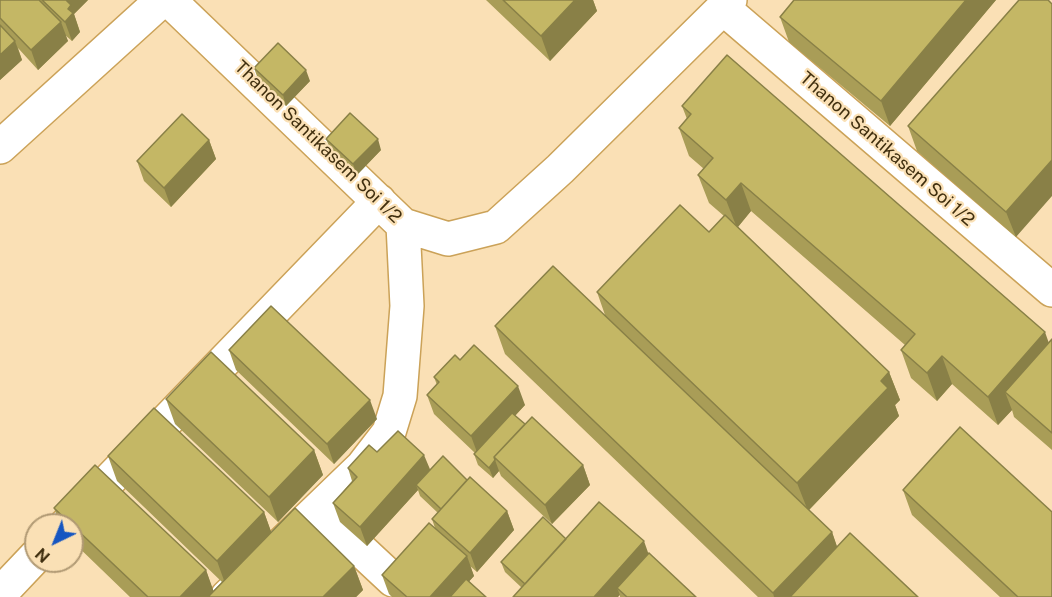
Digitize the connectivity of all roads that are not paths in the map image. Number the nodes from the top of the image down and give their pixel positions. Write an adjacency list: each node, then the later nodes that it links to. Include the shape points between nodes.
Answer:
1 (162, 0): 4 (street)
2 (169, 0): 5 (street, Thanon Santikasem Soi 1/2)
3 (726, 4): 6 (street, Thanon Santikasem Soi 1/2, via 560,170 495,227 448,239); 7 (street, Thanon Santikasem Soi 1/2)
4 (0, 147)
5 (379, 201): 6 (street, Thanon Santikasem Soi 1/2); 9 (street)
6 (403, 225): 8 (street, via 407,306 400,396 389,432 362,467)
7 (1051, 288)
8 (319, 511): 11 (street); 13 (street)
9 (78, 513)
10 (24, 573): 12 (street)
11 (393, 580)
12 (11, 592)
13 (227, 597)

